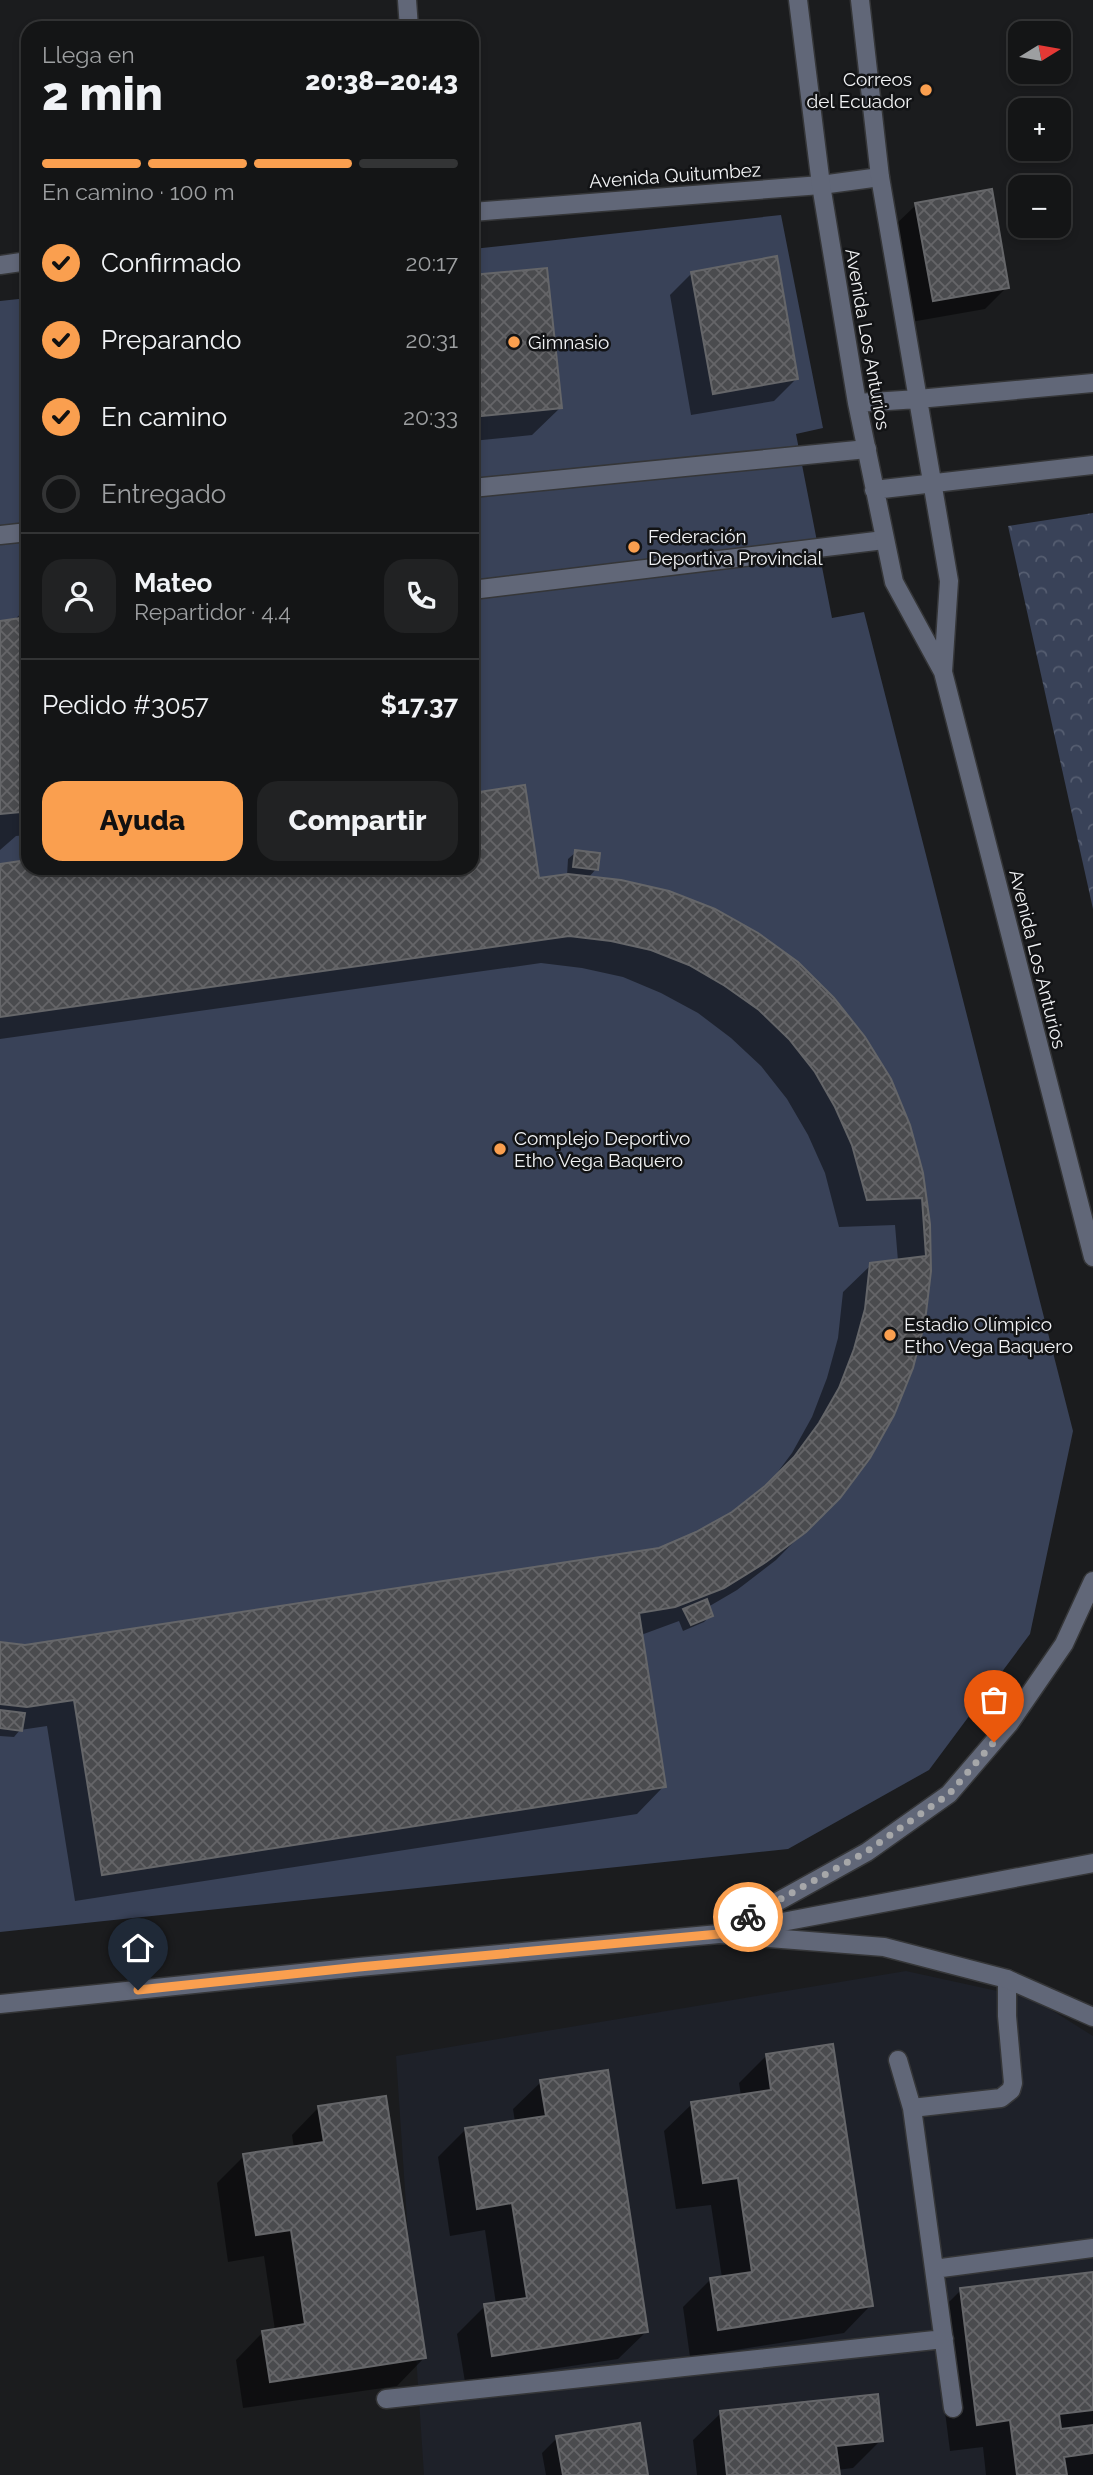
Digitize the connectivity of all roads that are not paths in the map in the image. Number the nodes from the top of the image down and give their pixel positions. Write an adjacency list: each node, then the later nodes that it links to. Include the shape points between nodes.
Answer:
1 (407, 0): 4 (street)
2 (798, 0): 6 (street, Avenida Los Anturios)
3 (860, 0): 5 (street, Avenida Los Anturios)
4 (408, 21)
5 (880, 177): 6 (street, Avenida Quitumbez); 11 (street, Avenida Los Anturios)
6 (821, 185): 7 (street, Avenida Quitumbez); 12 (street, Avenida Los Anturios)
7 (479, 211)
8 (21, 262): 9 (street)
9 (0, 265)
10 (1093, 383): 11 (street)
11 (918, 400): 12 (street); 15 (street, Avenida Los Anturios)
12 (858, 403): 13 (street, Avenida Los Anturios)
13 (867, 450): 16 (street); 17 (street, Avenida Los Anturios)
14 (1093, 465): 15 (street)
15 (933, 483): 17 (street); 22 (street, Avenida Los Anturios, via 949,581)
16 (479, 487)
17 (874, 489): 20 (street, Avenida Los Anturios)
18 (21, 533): 19 (street)
19 (0, 535)
20 (884, 540): 21 (street); 22 (street, Avenida Los Anturios, via 894,582)
21 (479, 589)
22 (943, 672): 23 (street, Avenida Los Anturios)
23 (1093, 1256)
24 (1093, 1581): 26 (street, via 1064,1644 1009,1724 949,1794 866,1852)
25 (1093, 1863): 26 (street)
26 (719, 1934): 27 (street, via 884,1947); 28 (street)
27 (1007, 1979): 29 (street); 31 (street, via 1011,2090 1002,2098)
28 (0, 2004)
29 (1093, 2017)
30 (898, 2060): 31 (street)
31 (912, 2108): 33 (street)
32 (1093, 2248): 33 (street)
33 (934, 2269): 34 (street)
34 (944, 2339): 35 (street); 36 (street)
35 (386, 2399)
36 (953, 2408)

